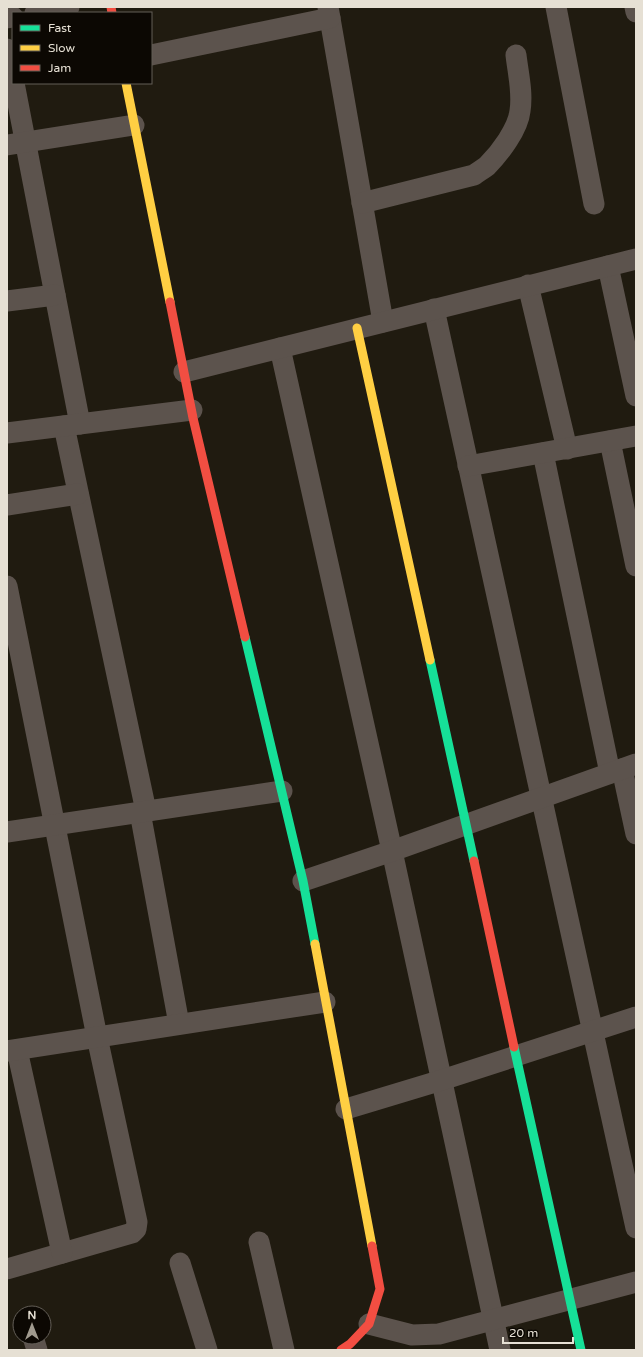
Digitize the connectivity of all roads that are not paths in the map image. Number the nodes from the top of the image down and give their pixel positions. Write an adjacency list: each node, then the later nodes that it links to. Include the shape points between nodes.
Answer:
1 (69, 7): 4 (street)
2 (556, 7): 16 (street)
3 (635, 7): 5 (street)
4 (40, 12)
5 (636, 12)
6 (329, 13): 8 (street); 15 (street)
7 (7, 49): 10 (street)
8 (152, 55)
9 (516, 55): 15 (street, via 520,113 516,125 499,152 486,167 474,175)
10 (12, 74)
11 (14, 84): 14 (street)
12 (126, 84): 13 (street)
13 (134, 125): 14 (street); 26 (street)
14 (16, 144): 20 (street)
15 (362, 203): 23 (street)
16 (594, 204)
17 (636, 259): 18 (street)
18 (608, 266): 19 (street); 27 (street)
19 (528, 285): 22 (street); 33 (street)
20 (55, 295): 21 (street); 29 (street)
21 (7, 301)
22 (434, 309): 23 (street); 35 (street)
23 (382, 322): 24 (street)
24 (356, 328): 25 (street); 44 (street)
25 (280, 348): 26 (street); 48 (street)
26 (184, 372): 28 (street)
27 (636, 396)
28 (192, 410): 29 (street); 41 (street)
29 (72, 425): 30 (street); 36 (street)
30 (7, 433)
31 (636, 436): 32 (street)
32 (610, 441): 33 (street); 38 (street)
33 (567, 449): 34 (street)
34 (544, 453): 35 (street); 40 (street)
35 (468, 466): 42 (street)
36 (78, 494): 37 (street); 43 (street)
37 (7, 506)
38 (636, 566)
39 (7, 586): 45 (street)
40 (622, 769): 42 (street); 47 (street)
41 (282, 791): 43 (street); 49 (street)
42 (541, 797): 44 (street); 53 (street)
43 (143, 812): 45 (street); 52 (street)
44 (465, 824): 48 (street); 56 (street)
45 (55, 825): 46 (street); 54 (street)
46 (7, 832)
47 (636, 834)
48 (392, 851): 49 (street); 57 (street)
49 (303, 881): 50 (street)
50 (325, 1002): 52 (street); 58 (street)
51 (636, 1017): 53 (street)
52 (179, 1024): 54 (street)
53 (592, 1030): 56 (street); 59 (street)
54 (97, 1037): 55 (street); 61 (street, via 137,1222 136,1229 132,1234)
55 (12, 1051): 61 (street)
56 (516, 1056): 57 (street); 65 (street)
57 (442, 1080): 58 (street); 66 (street)
58 (346, 1109): 67 (street, via 380,1289)
59 (636, 1228)
60 (260, 1242): 70 (street)
61 (62, 1253): 63 (street)
62 (180, 1263): 69 (street)
63 (7, 1269)
64 (636, 1282): 65 (street)
65 (571, 1299): 66 (street); 73 (street)
66 (494, 1319): 68 (street); 72 (street)
67 (369, 1324): 68 (street); 71 (street)
68 (413, 1342)
69 (207, 1350)
70 (284, 1350)
71 (341, 1350)
72 (500, 1350)
73 (581, 1350)

